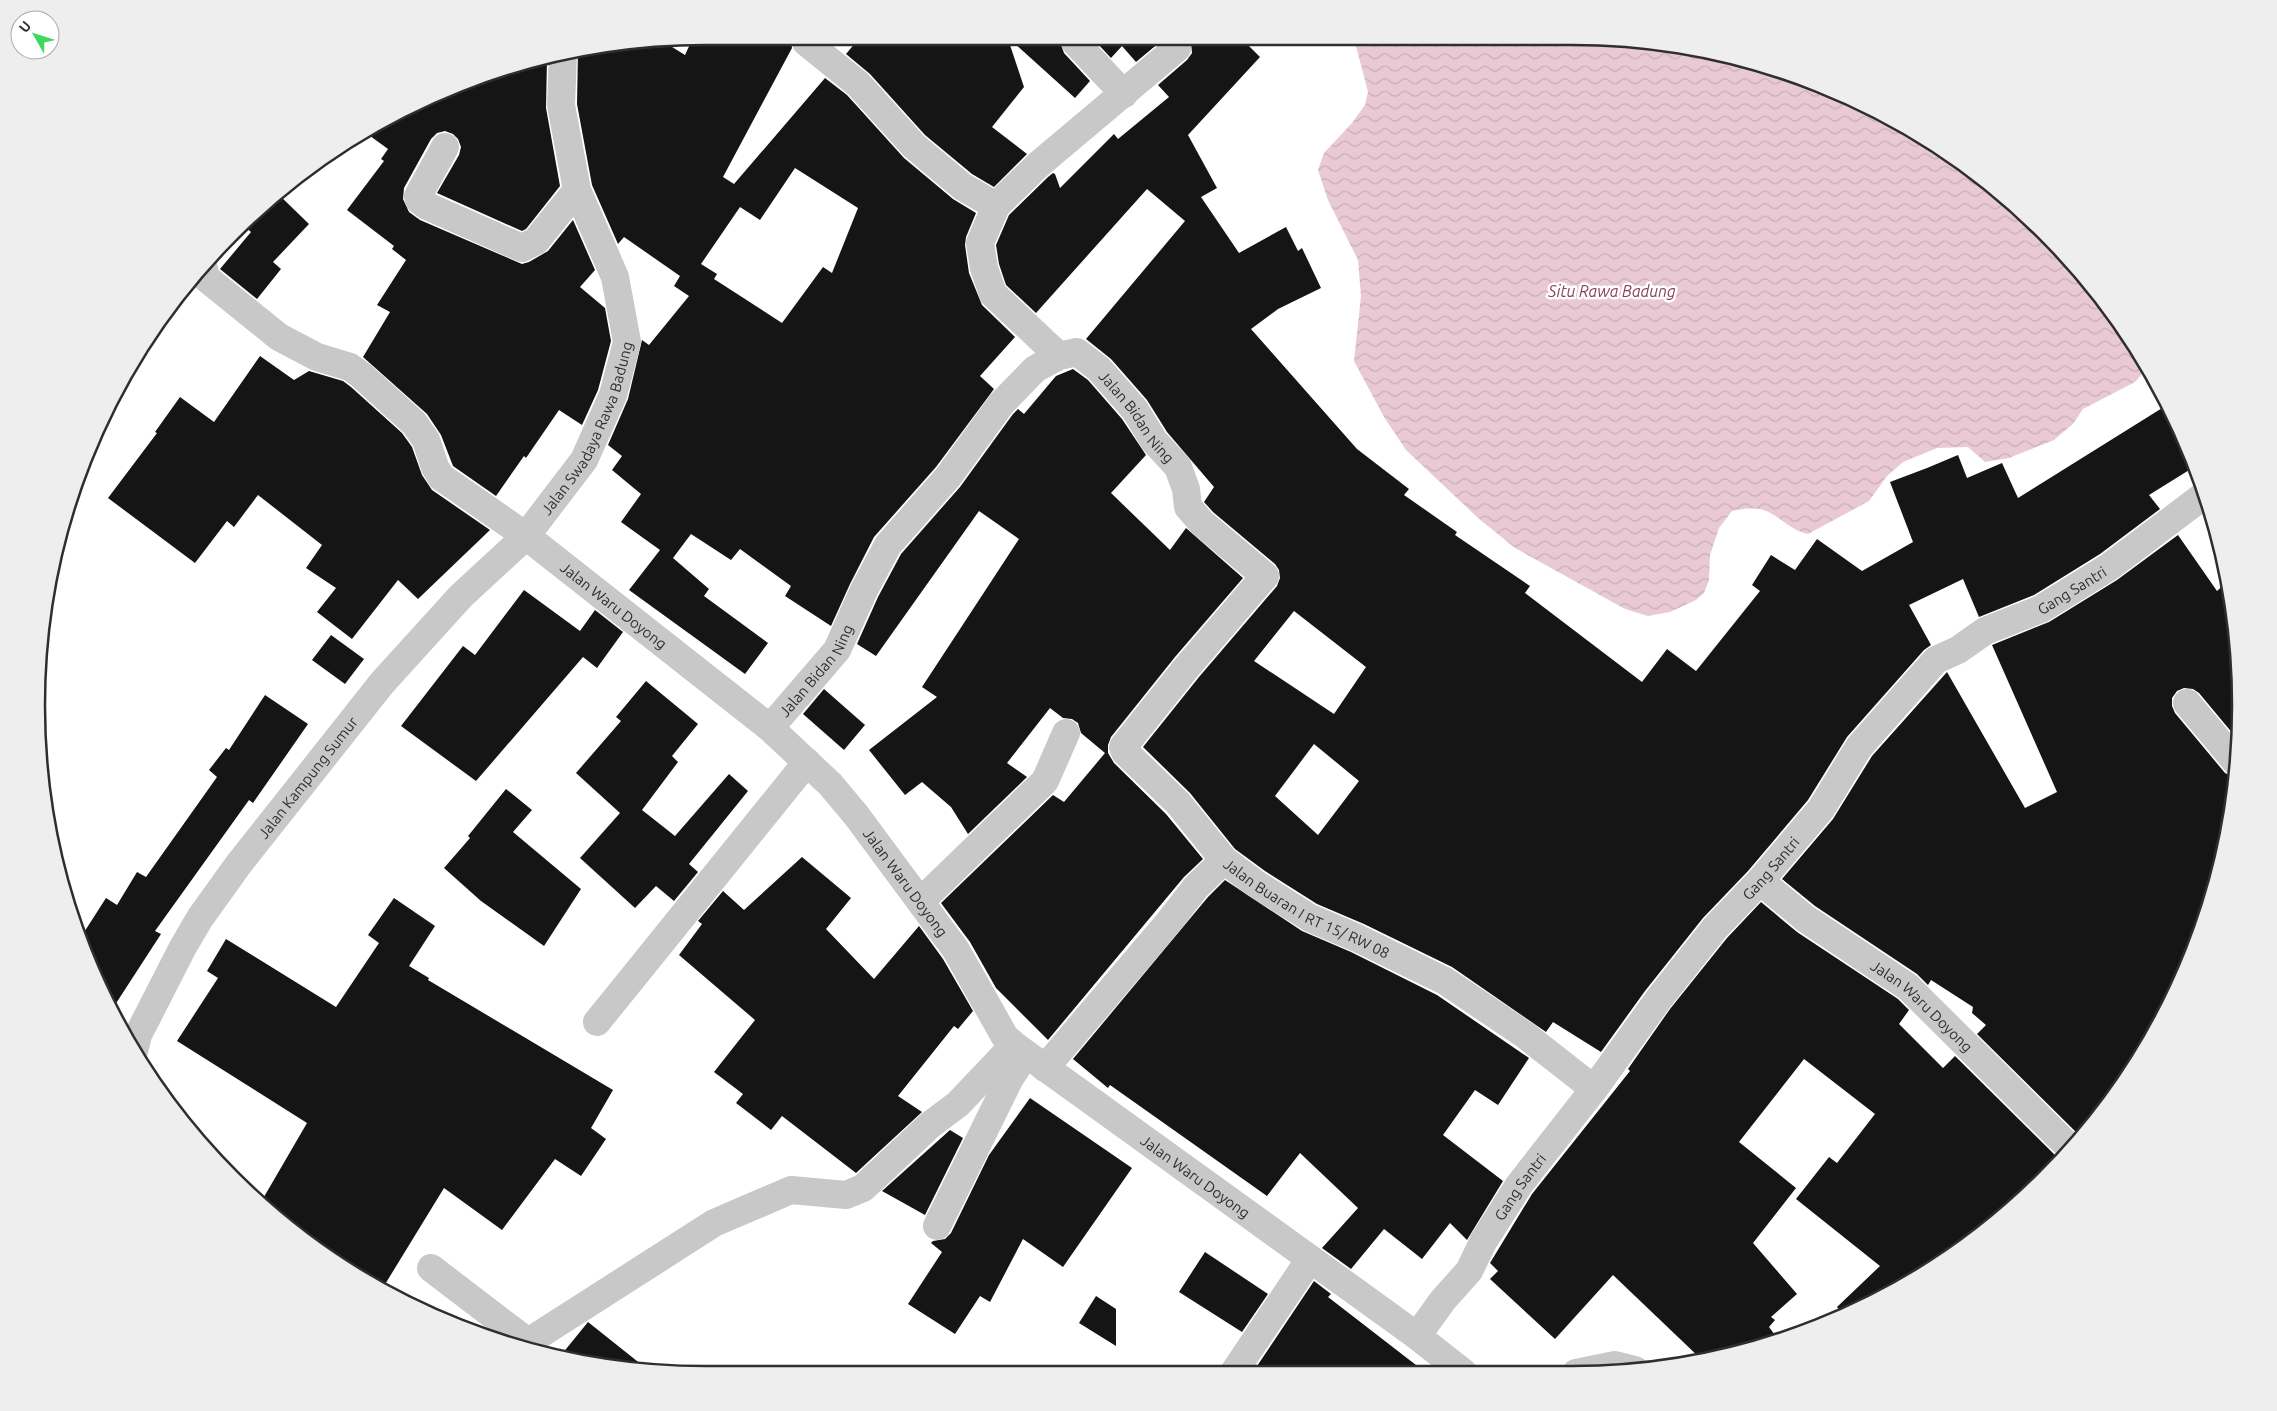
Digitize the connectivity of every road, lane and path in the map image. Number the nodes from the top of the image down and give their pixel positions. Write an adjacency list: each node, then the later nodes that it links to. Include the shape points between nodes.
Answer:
1 (810, 45): 8 (street, via 858,84 914,146 963,187)
2 (1078, 45): 5 (street)
3 (1177, 48): 5 (street)
4 (563, 61): 7 (street, Jalan Swadaya Rawa Badung, via 560,105)
5 (1124, 94): 8 (street, via 1038,165)
6 (445, 147): 7 (street, via 418,196 419,200 522,248 536,241)
7 (576, 190): 12 (street, Jalan Swadaya Rawa Badung, via 615,277 627,342 613,395 584,460)
8 (996, 206): 10 (street, via 980,243 984,268 994,294)
9 (205, 274): 12 (street, Jalan Waru Doyong, via 280,337 317,357 350,367 361,375 414,423 426,440 441,478)
10 (1059, 356): 14 (street, Jalan Bidan Ning, via 1035,369 1001,404 948,477 888,546 836,650); 18 (street, Jalan Bidan Ning, via 1077,352 1099,369 1135,410 1154,440 1178,468 1186,489 1188,507 1202,523 1265,576 1123,746 1125,752 1178,803)
11 (2199, 502): 19 (street, Gang Santri, via 2109,567 2041,609 1985,631 1958,650 1936,660 1859,747 1821,809)
12 (526, 536): 14 (street, Jalan Waru Doyong); 22 (street, Jalan Kampung Sumur, via 461,596 382,683 238,865 183,947)
13 (2187, 703): 16 (street)
14 (770, 728): 17 (street, Jalan Waru Doyong)
15 (1066, 733): 20 (street, via 1045,781)
16 (2230, 754)
17 (807, 762): 20 (street, Jalan Waru Doyong, via 856,815); 21 (street)
18 (1224, 860): 23 (street, Jalan Buaran I RT 15/ RW 08, via 1196,886 1168,923); 24 (street, Jalan Buaran I RT 15/ RW 08, via 1310,918 1445,981)
19 (1760, 881): 24 (street, Gang Santri, via 1715,928); 25 (street, Jalan Waru Doyong, via 1806,919 1908,987)
20 (921, 901): 23 (street, Jalan Waru Doyong, via 956,950 1005,1037)
21 (597, 1022)
22 (136, 1041)
23 (1028, 1056): 26 (street, via 1010,1078); 27 (street, Jalan Waru Doyong); 31 (street, via 930,1125 863,1188 846,1195 791,1190 714,1223)
24 (1594, 1089): 29 (street, Gang Santri, via 1519,1185 1469,1271)
25 (2066, 1144)
26 (937, 1226)
27 (1310, 1259): 29 (street, Jalan Waru Doyong); 32 (street)
28 (431, 1268): 30 (street)
29 (1417, 1336): 33 (street, Jalan Waru Doyong)
30 (522, 1339)
31 (529, 1341)
32 (1238, 1366)
33 (1455, 1366)

